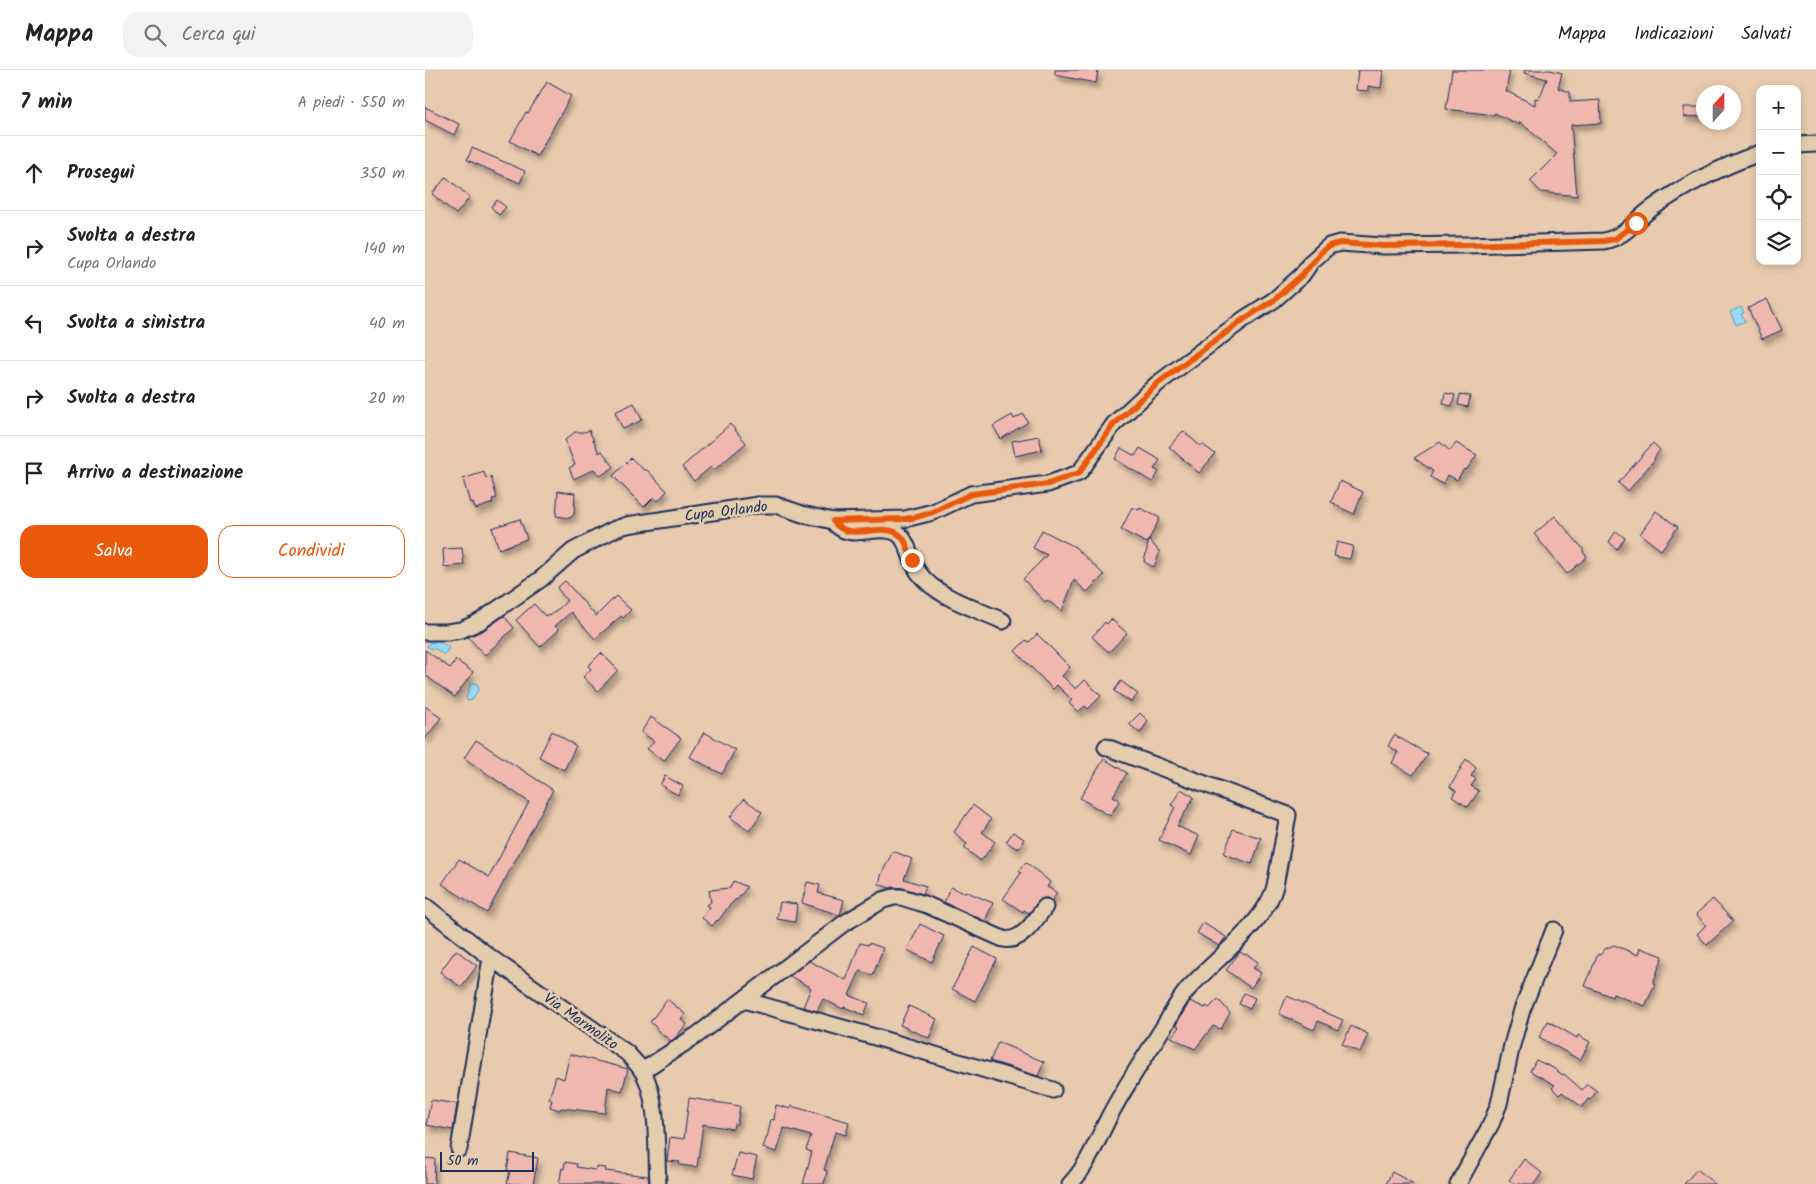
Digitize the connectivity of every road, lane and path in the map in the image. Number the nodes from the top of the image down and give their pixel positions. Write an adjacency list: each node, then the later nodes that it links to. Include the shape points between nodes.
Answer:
1 (1816, 144): 2 (street)
2 (1801, 145)
3 (1756, 154): 4 (street, Cupa Orlando, via 1698,180 1650,210 1615,239 1467,245 1340,243 1329,246 1274,300 1157,384 1114,424 1079,473 1048,484 971,494 917,517)
4 (833, 521): 5 (street, via 845,532 896,532 903,537 919,574 931,586); 6 (street, Cupa Orlando, via 775,505 627,525 573,551 541,580 479,622 461,630)
5 (1003, 621)
6 (425, 632)
7 (1106, 747): 17 (street, via 1288,815 1270,901 1241,936 1187,990 1125,1086 1086,1162)
8 (425, 906): 11 (street, Via Marmolito)
9 (1045, 907): 12 (street, via 1018,938 1010,940 927,905 901,897 883,900 843,924)
10 (1554, 930): 18 (street, via 1522,1010 1499,1104)
11 (491, 958): 13 (street, Via Marmolito, via 627,1053); 15 (street)
12 (744, 1000): 13 (street); 14 (street)
13 (642, 1071): 16 (street, Via Marmolito, via 653,1104)
14 (1053, 1090)
15 (459, 1149)
16 (658, 1184)
17 (1070, 1184)
18 (1458, 1184)

